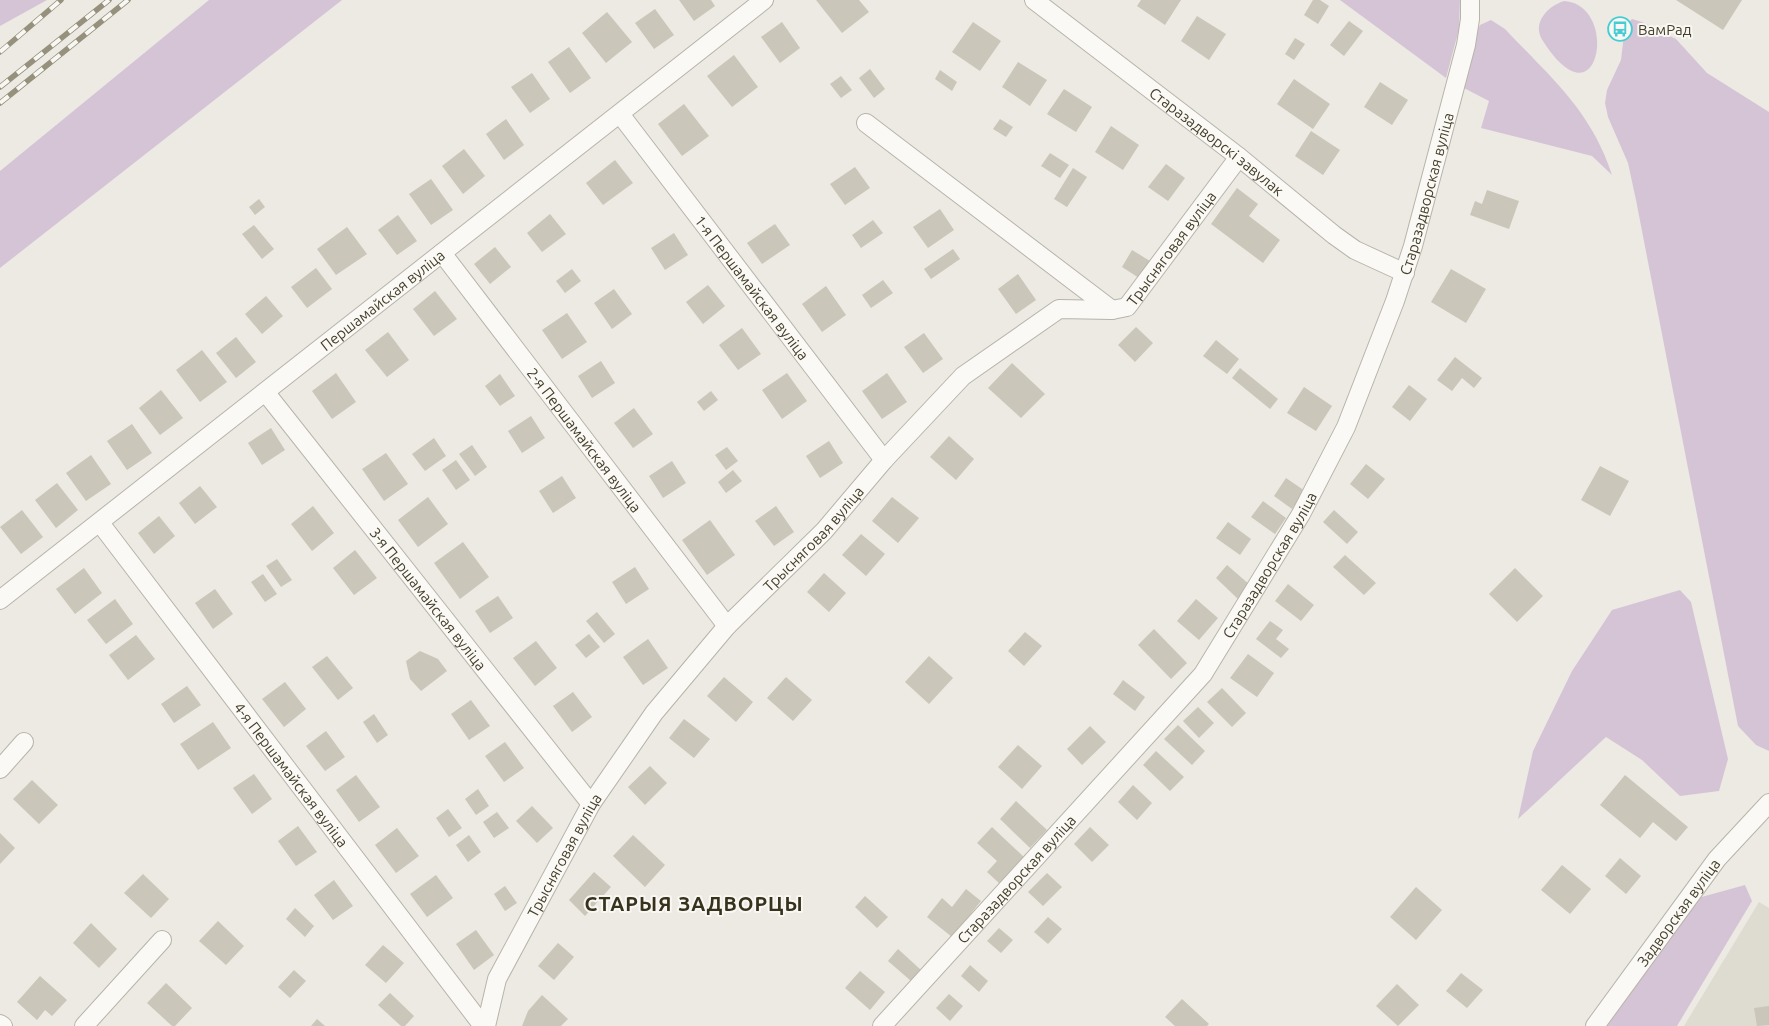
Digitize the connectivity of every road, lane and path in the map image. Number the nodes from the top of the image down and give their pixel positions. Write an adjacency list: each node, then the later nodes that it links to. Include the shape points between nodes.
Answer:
1 (764, 0): 4 (street, Першамайская вуліца)
2 (1034, 0): 6 (street, Старазадворскі завулак)
3 (1470, 0): 8 (street, Старазадворская вуліца, via 1466,46)
4 (620, 114): 7 (street, Першамайская вуліца); 11 (street, 1-я Першамайская вуліца)
5 (866, 123): 9 (street)
6 (1239, 157): 8 (street, Старазадворскі завулак, via 1334,236); 9 (street, Трысняговая вуліца, via 1127,307)
7 (442, 253): 10 (street, Першамайская вуліца); 14 (street, 2-я Першамайская вуліца)
8 (1404, 273): 22 (street, Старазадворская вуліца, via 1333,457 1215,657 1188,691)
9 (1112, 310): 11 (street, Трысняговая вуліца, via 1059,310 963,376)
10 (266, 393): 12 (street, Першамайская вуліца); 18 (street, 3-я Першамайская вуліца)
11 (884, 460): 14 (street, Трысняговая вуліца, via 824,531)
12 (100, 523): 13 (street, Першамайская вуліца); 21 (street, 4-я Першамайская вуліца)
13 (0, 600)
14 (727, 626): 18 (street, Трысняговая вуліца, via 654,713)
15 (24, 742): 16 (street)
16 (0, 769)
17 (1769, 803): 23 (street, Задворская вуліца, via 1717,858)
18 (591, 804): 21 (street, Трысняговая вуліца, via 496,979)
19 (162, 940): 20 (street)
20 (84, 1026)
21 (485, 1026)
22 (882, 1026)
23 (1596, 1026)

